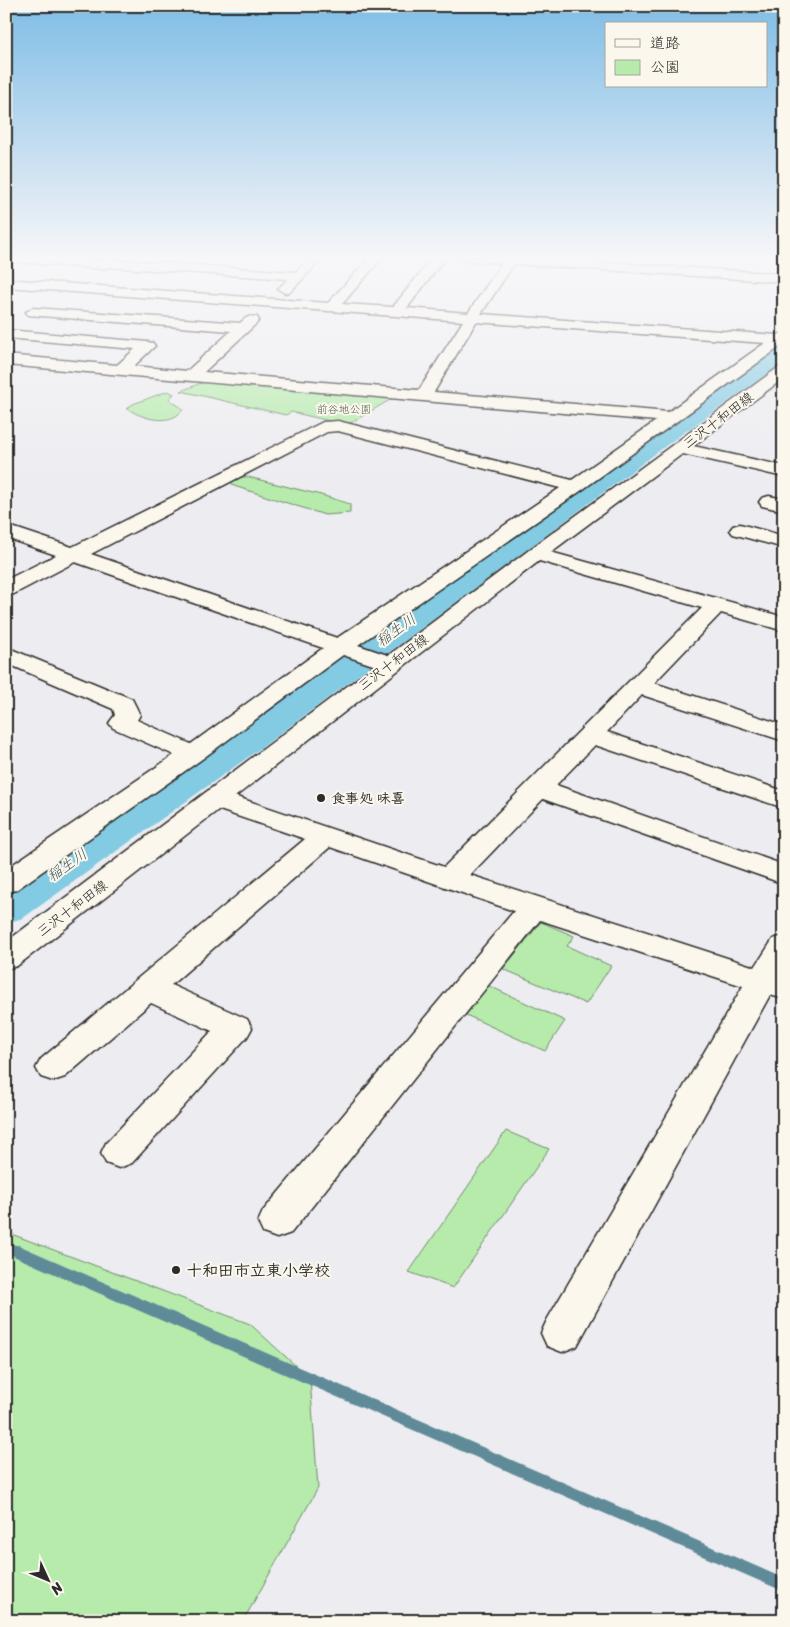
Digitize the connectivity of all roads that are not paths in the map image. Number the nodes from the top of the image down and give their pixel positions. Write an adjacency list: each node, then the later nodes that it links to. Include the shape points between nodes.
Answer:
1 (238, 333): 9 (street)
2 (462, 333): 10 (street)
3 (707, 333): 5 (street)
4 (6, 334): 7 (street, via 148,346)
5 (782, 338): 11 (street)
6 (6, 360): 7 (street)
7 (120, 370): 9 (street)
8 (784, 370): 12 (street, 三沢十和田線)
9 (192, 375): 10 (street)
10 (424, 395): 11 (street)
11 (672, 417): 14 (street)
12 (680, 448): 13 (street); 18 (street, 三沢十和田線)
13 (784, 472)
14 (575, 486): 19 (street, via 330,426); 23 (street)
15 (740, 530): 17 (street)
16 (6, 531): 19 (street)
17 (784, 542)
18 (536, 554): 21 (street); 25 (street, 三沢十和田線)
19 (73, 555): 20 (street); 23 (street)
20 (6, 589)
21 (716, 606): 22 (street); 26 (street)
22 (784, 624)
23 (343, 648): 25 (street); 29 (street)
24 (6, 654): 29 (street, via 123,704 128,715 122,723)
25 (381, 661): 31 (street, 三沢十和田線)
26 (638, 686): 27 (street); 28 (street)
27 (784, 733)
28 (590, 735): 30 (street); 32 (street)
29 (193, 754): 36 (street)
30 (538, 788): 34 (street); 35 (street)
31 (216, 799): 33 (street); 39 (street, 三沢十和田線)
32 (784, 800)
33 (326, 836): 35 (street); 41 (street)
34 (784, 874)
35 (450, 878): 37 (street)
36 (6, 882)
37 (534, 908): 40 (street); 44 (street)
38 (784, 946): 40 (street)
39 (6, 958)
40 (773, 984): 45 (street)
41 (148, 988): 42 (street); 43 (street, via 234,1028)
42 (53, 1068)
43 (119, 1153)
44 (277, 1222)
45 (562, 1333)

